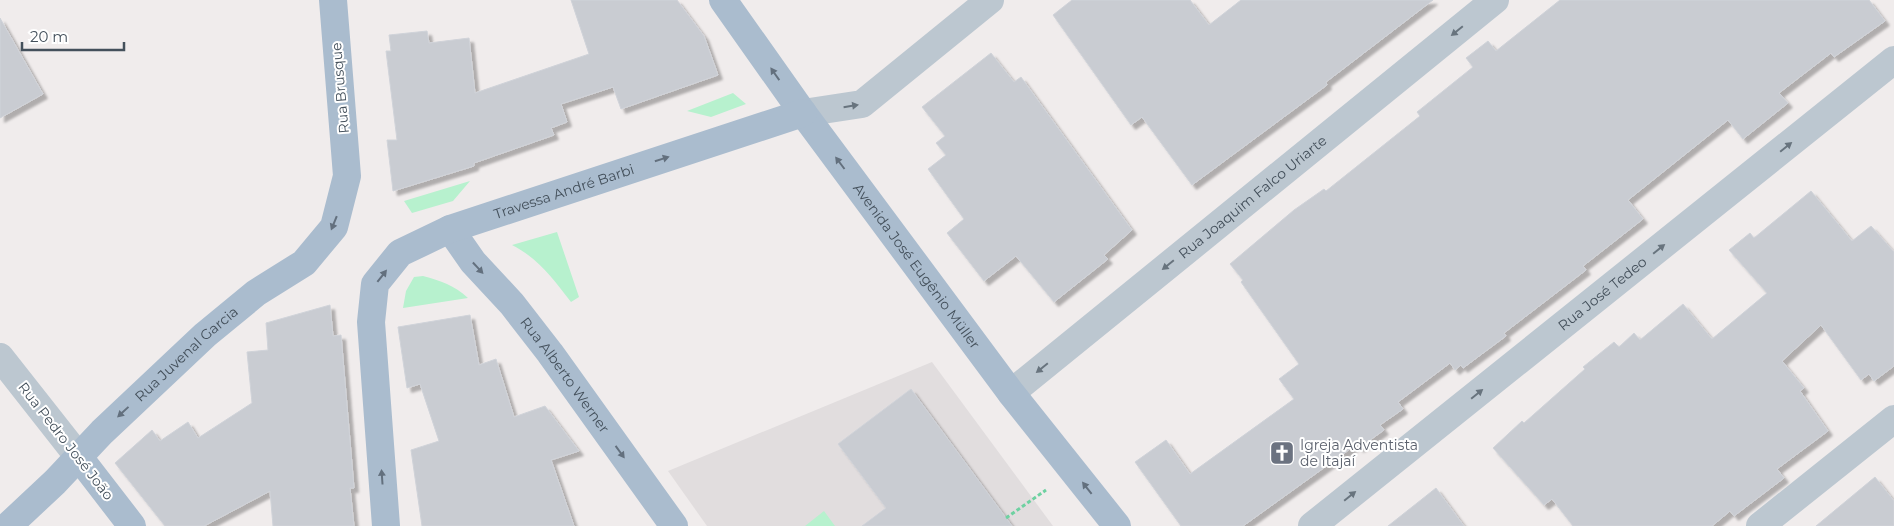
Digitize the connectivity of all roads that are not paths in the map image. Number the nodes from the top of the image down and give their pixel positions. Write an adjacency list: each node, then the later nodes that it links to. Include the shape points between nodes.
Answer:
1 (333, 0): 7 (main road, Rua Brusque)
2 (723, 0): 6 (main road, Avenida José Eugênio Müller, one-way to 2)
3 (990, 0): 6 (street, one-way to 3, via 862,104)
4 (1495, 0): 10 (street, Rua Joaquim Falco Uriarte, one-way to 10)
5 (1894, 60): 18 (street, Rua José Tedeo, one-way to 5)
6 (803, 114): 8 (main road, Travessa André Barbi, one-way to 6); 10 (main road, Avenida José Eugênio Müller, one-way to 6)
7 (347, 176): 12 (main road, Rua Juvenal Garcia, one-way to 12, via 334,227 304,263 256,293 205,335)
8 (450, 229): 15 (main road, Travessa André Barbi, one-way to 8, via 371,322 375,284 400,253); 16 (main road, Rua Alberto Werner, one-way to 16, via 473,262 512,304 550,353)
9 (0, 357): 12 (street, Rua Pedro José João)
10 (1011, 393): 17 (main road, Avenida José Eugênio Müller, one-way to 10)
11 (1894, 419): 19 (street)
12 (78, 456): 13 (main road, Rua Juvenal Garcia); 14 (main road, Rua Pedro José João)
13 (8, 526)
14 (132, 526)
15 (386, 526)
16 (674, 526)
17 (1116, 526)
18 (1312, 526)
19 (1760, 526)

